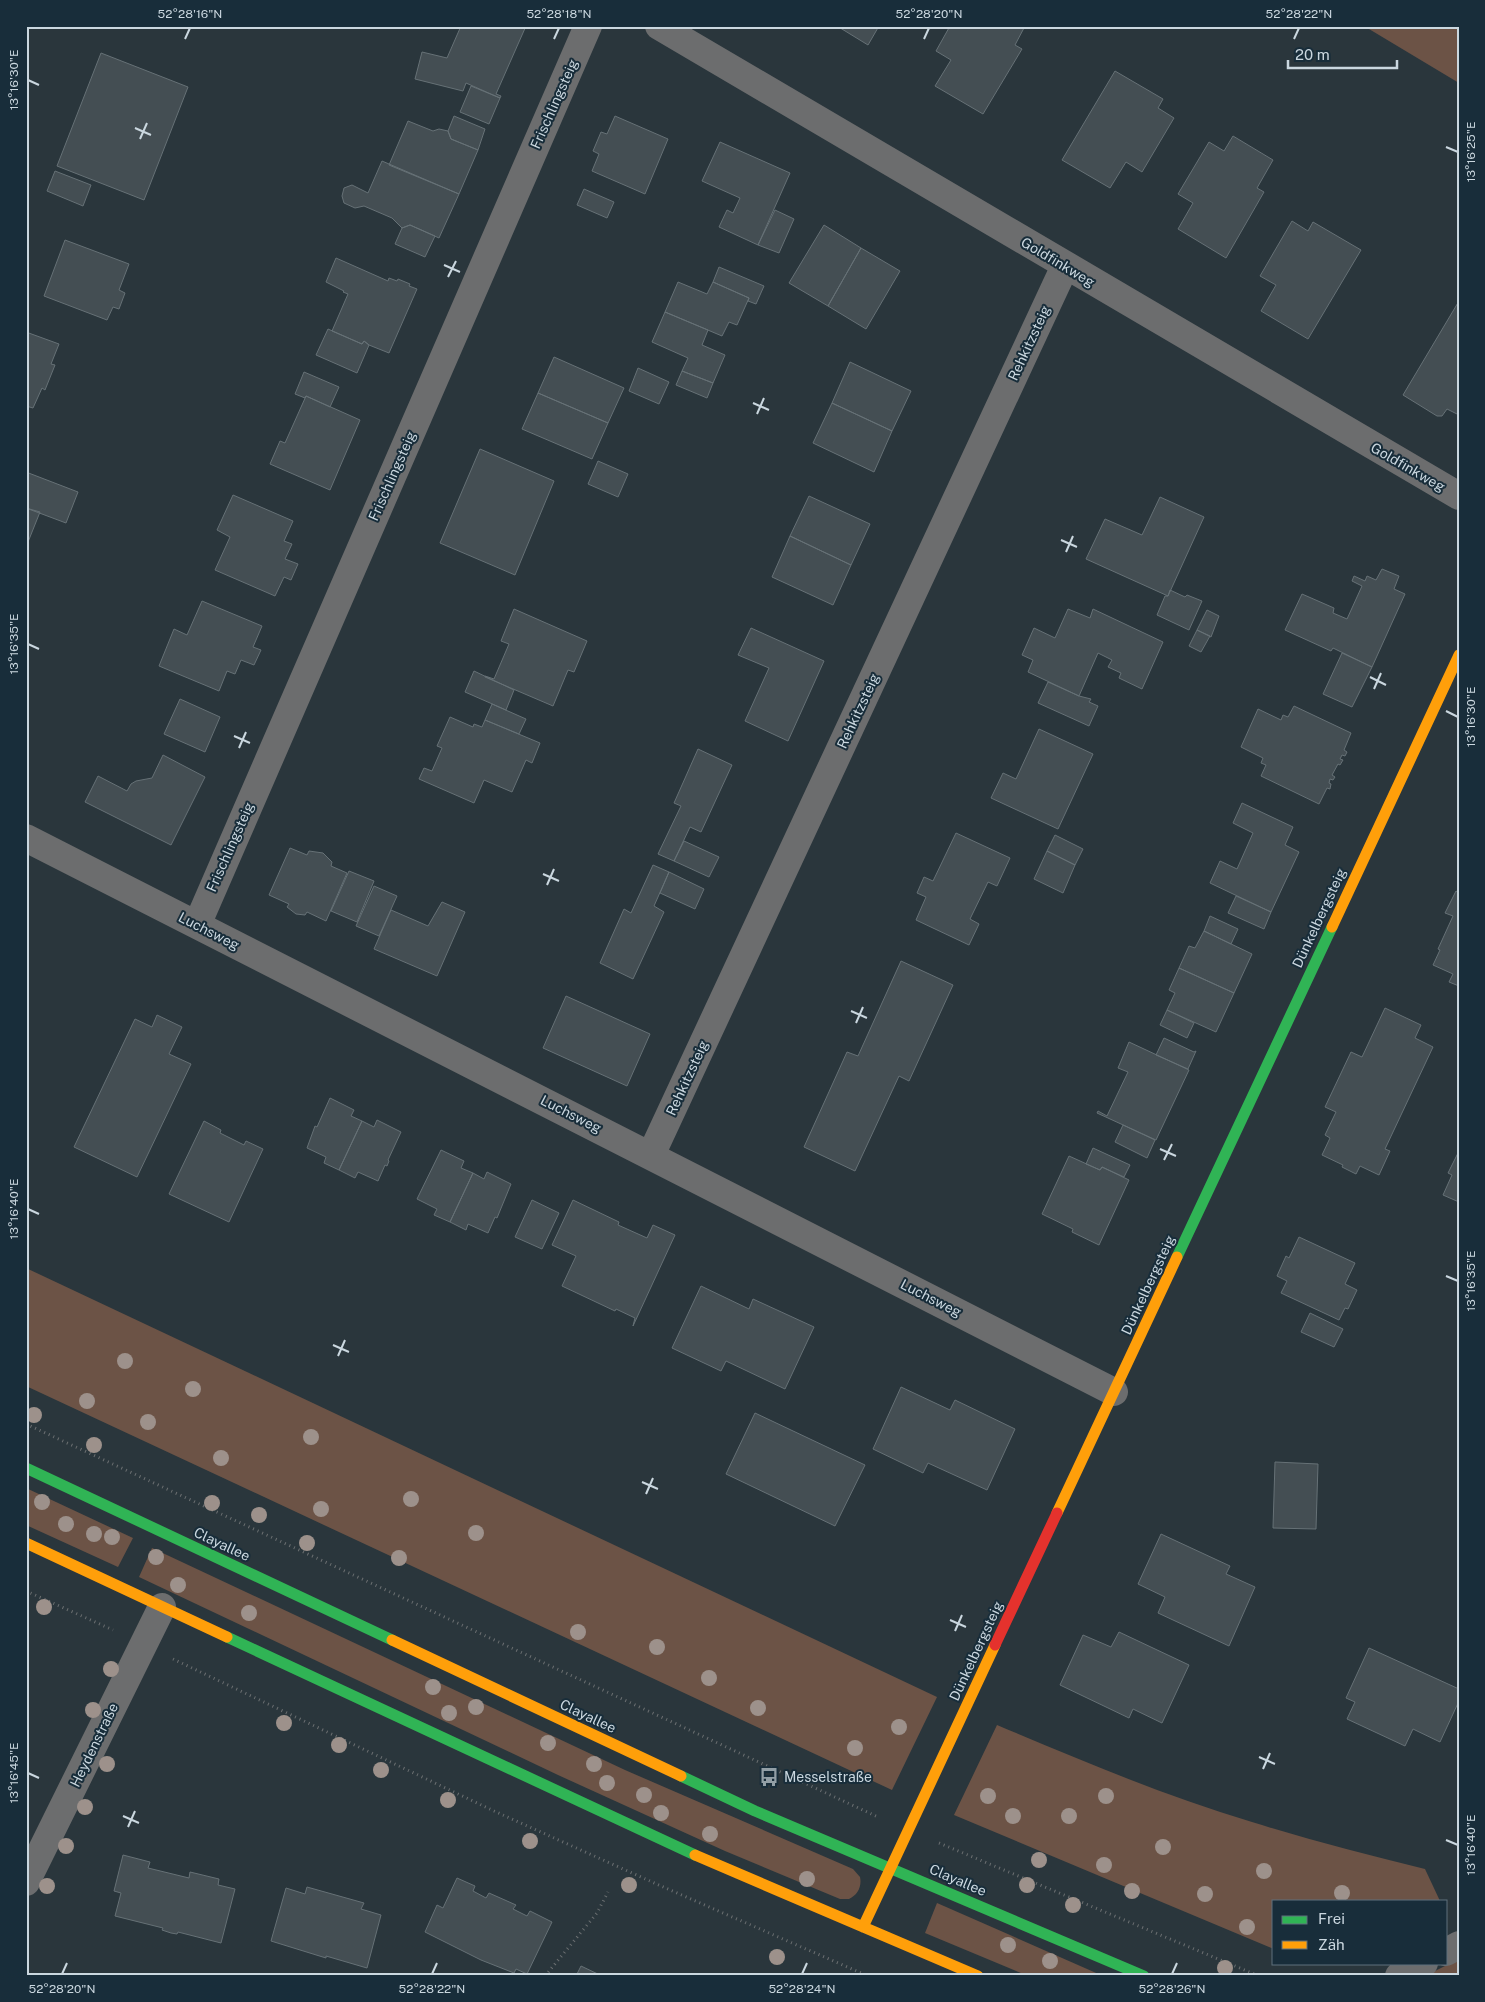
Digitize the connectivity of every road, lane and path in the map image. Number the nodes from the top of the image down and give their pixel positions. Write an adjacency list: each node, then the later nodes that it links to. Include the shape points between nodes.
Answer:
1 (588, 26): 7 (street, Frischlingsteig)
2 (659, 26): 3 (street, Goldfinkweg)
3 (1065, 266): 4 (street, Goldfinkweg); 8 (street, Rehkitzsteig)
4 (1459, 496)
5 (1459, 655): 9 (main road, Dünkelbergsteig)
6 (26, 838): 7 (street, Luchsweg)
7 (197, 925): 8 (street, Luchsweg)
8 (651, 1155): 9 (street, Luchsweg)
9 (1114, 1392): 19 (main road, Dünkelbergsteig)
10 (26, 1424): 17 (path)
11 (26, 1468): 19 (main road, Clayallee, via 755,1811)
12 (26, 1543): 14 (main road)
13 (26, 1591): 15 (path)
14 (162, 1607): 20 (street, Heydenstraße); 22 (main road, via 686,1851)
15 (94, 1621)
16 (196, 1670): 25 (path, via 494,1811)
17 (861, 1810)
18 (957, 1850): 28 (path)
19 (890, 1868): 22 (main road, Dünkelbergsteig); 27 (main road, Clayallee)
20 (26, 1882)
21 (608, 1892): 24 (path, via 597,1913)
22 (863, 1927): 26 (main road)
23 (1422, 1964): 29 (street)
24 (546, 1976)
25 (868, 1976)
26 (978, 1976)
27 (1144, 1976)
28 (1259, 1976)
29 (1400, 1976)

